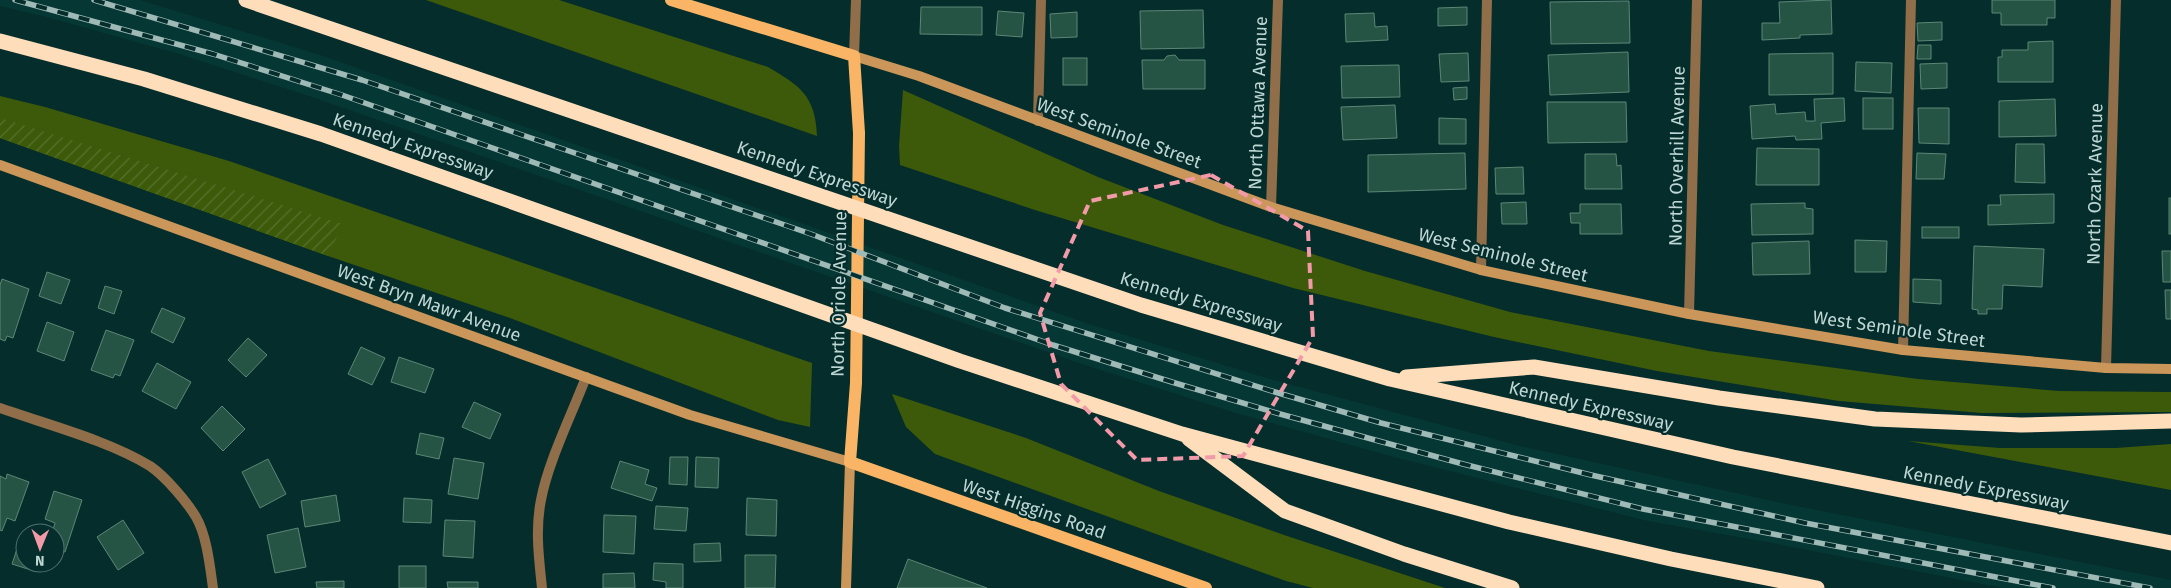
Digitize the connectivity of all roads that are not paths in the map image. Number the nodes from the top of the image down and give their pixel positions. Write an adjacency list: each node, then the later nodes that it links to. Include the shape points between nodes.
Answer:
1 (247, 0): 21 (highway, Kennedy Expressway, via 1141,305)
2 (671, 0): 11 (main road)
3 (856, 0): 11 (street, North Oriole Avenue)
4 (1041, 0): 12 (street)
5 (1278, 0): 14 (street, North Ottawa Avenue)
6 (1488, 0): 15 (street)
7 (1697, 0): 16 (street, North Overhill Avenue)
8 (1911, 0): 17 (street)
9 (2116, 0): 18 (street, North Ozark Avenue)
10 (0, 41): 24 (highway, Kennedy Expressway, via 144,79 321,134 960,361)
11 (854, 56): 12 (street, West Seminole Street, via 919,76); 25 (main road, North Oriole Avenue, via 859,133 856,383)
12 (1038, 121): 14 (street, West Seminole Street)
13 (0, 165): 20 (street, West Bryn Mawr Avenue)
14 (1271, 207): 15 (street, West Seminole Street)
15 (1481, 270): 16 (street, West Seminole Street)
16 (1690, 314): 17 (street, West Seminole Street)
17 (1903, 350): 18 (street, West Seminole Street)
18 (2106, 368): 19 (street, West Seminole Street)
19 (2171, 369)
20 (586, 377): 25 (street, West Bryn Mawr Avenue, via 690,415); 28 (street, via 541,500 537,543)
21 (1390, 379): 23 (highway, via 1534,368 1875,419 2020,425); 26 (highway, Kennedy Expressway, via 1733,457)
22 (0, 408): 27 (street, via 117,449 152,467 197,518 208,554)
23 (2171, 422)
24 (1182, 434): 31 (highway, via 1285,511); 32 (highway, Kennedy Expressway, via 1509,522)
25 (850, 462): 29 (street, North Oriole Avenue); 30 (main road, West Higgins Road)
26 (2171, 543)
27 (213, 588)
28 (542, 588)
29 (846, 588)
30 (1206, 588)
31 (1512, 588)
32 (1817, 588)

